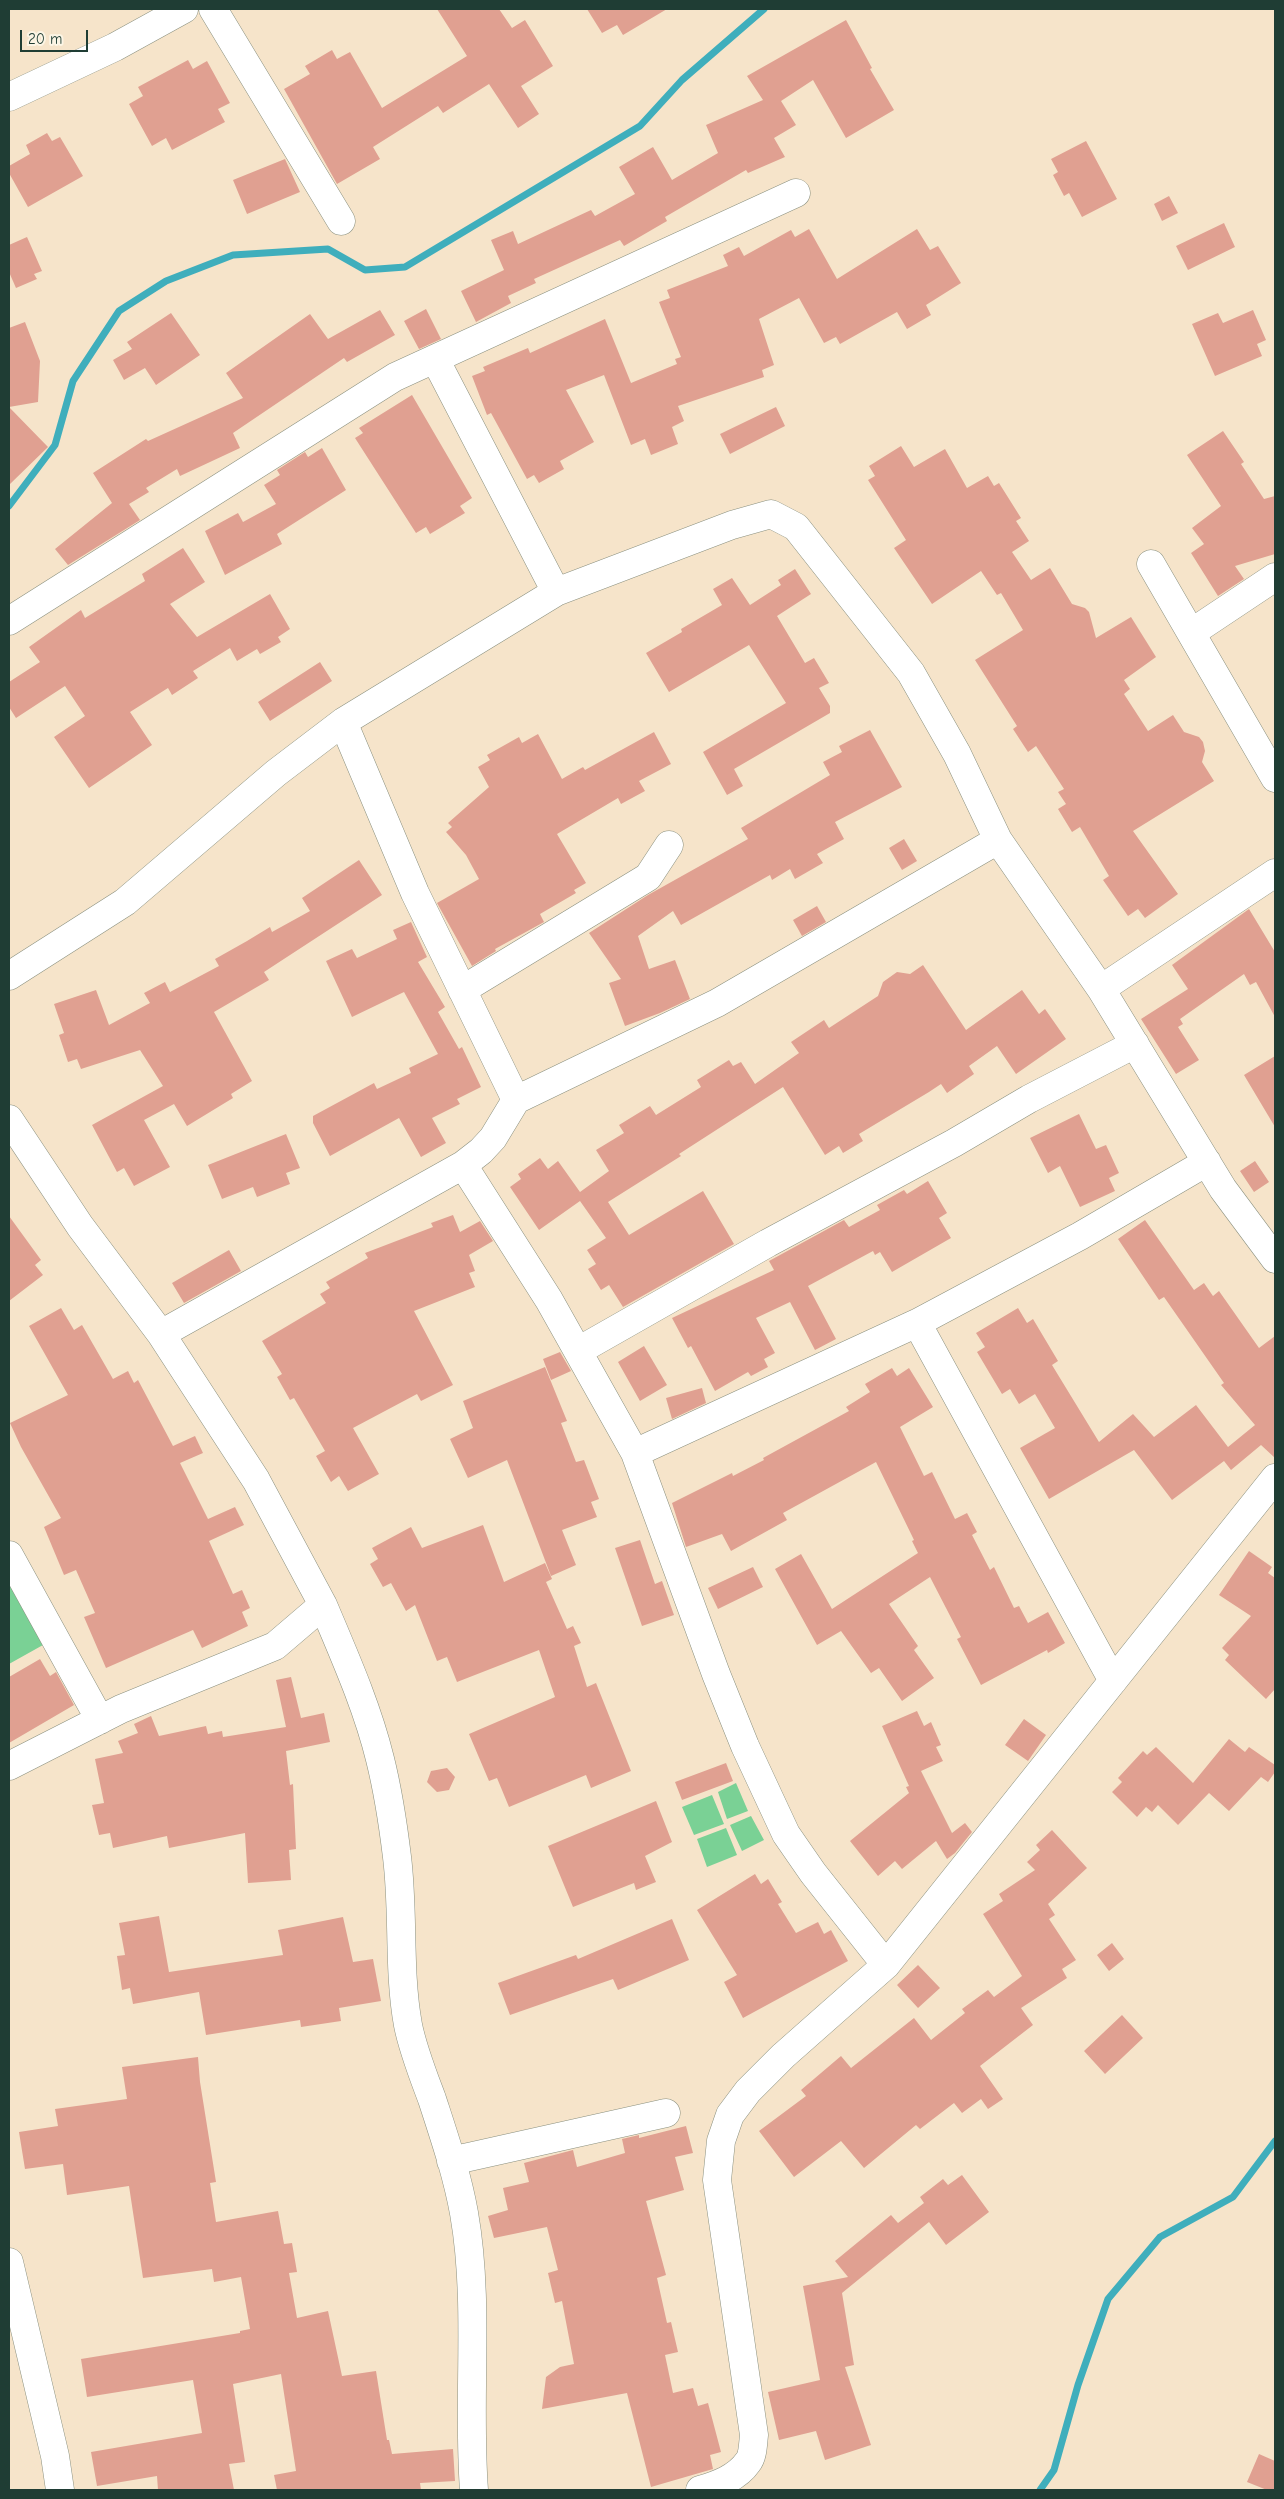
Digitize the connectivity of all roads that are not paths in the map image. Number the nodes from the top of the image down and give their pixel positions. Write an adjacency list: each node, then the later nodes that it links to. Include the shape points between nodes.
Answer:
1 (184, 9): 3 (street, via 115,48)
2 (212, 9): 5 (street)
3 (9, 97)
4 (796, 193): 6 (street)
5 (341, 220)
6 (435, 359): 9 (street); 10 (street, via 395,377)
7 (1151, 564): 11 (street)
8 (1275, 577): 11 (street)
9 (556, 592): 12 (street); 14 (street, via 732,525 771,514 796,527 911,673 957,754)
10 (9, 621)
11 (1191, 633): 13 (street)
12 (343, 722): 17 (street, via 276,773 125,902); 19 (street, via 414,893)
13 (1275, 778)
14 (998, 840): 18 (street); 21 (street, via 717,1003)
15 (669, 845): 19 (street, via 648,877)
16 (1275, 873): 18 (street)
17 (9, 976)
18 (1101, 989): 20 (street)
19 (462, 990): 21 (street)
20 (1135, 1044): 23 (street); 28 (street, via 768,1243)
21 (516, 1100): 24 (street, via 493,1138)
22 (9, 1119): 27 (street, via 80,1226)
23 (1207, 1162): 25 (street); 26 (street, via 1080,1236)
24 (463, 1165): 27 (street); 28 (street, via 550,1300)
25 (1275, 1259)
26 (917, 1323): 29 (street); 33 (street)
27 (161, 1334): 32 (street, via 256,1480)
28 (578, 1352): 29 (street)
29 (635, 1453): 36 (street, via 716,1674 786,1834)
30 (1275, 1478): 33 (street)
31 (9, 1555): 34 (street)
32 (323, 1605): 34 (street, via 275,1646); 38 (street, via 380,1758 398,1859 402,1974 409,2027)
33 (1113, 1681): 36 (street)
34 (100, 1720): 35 (street)
35 (9, 1766)
36 (886, 1965): 42 (street, via 783,2056 748,2091 730,2115 721,2141 717,2180 754,2435 749,2461 722,2483)
37 (666, 2112): 38 (street)
38 (451, 2161): 41 (street, via 464,2213 470,2257 470,2406)
39 (9, 2262): 40 (street, via 55,2456)
40 (60, 2490)
41 (474, 2490)
42 (700, 2490)

